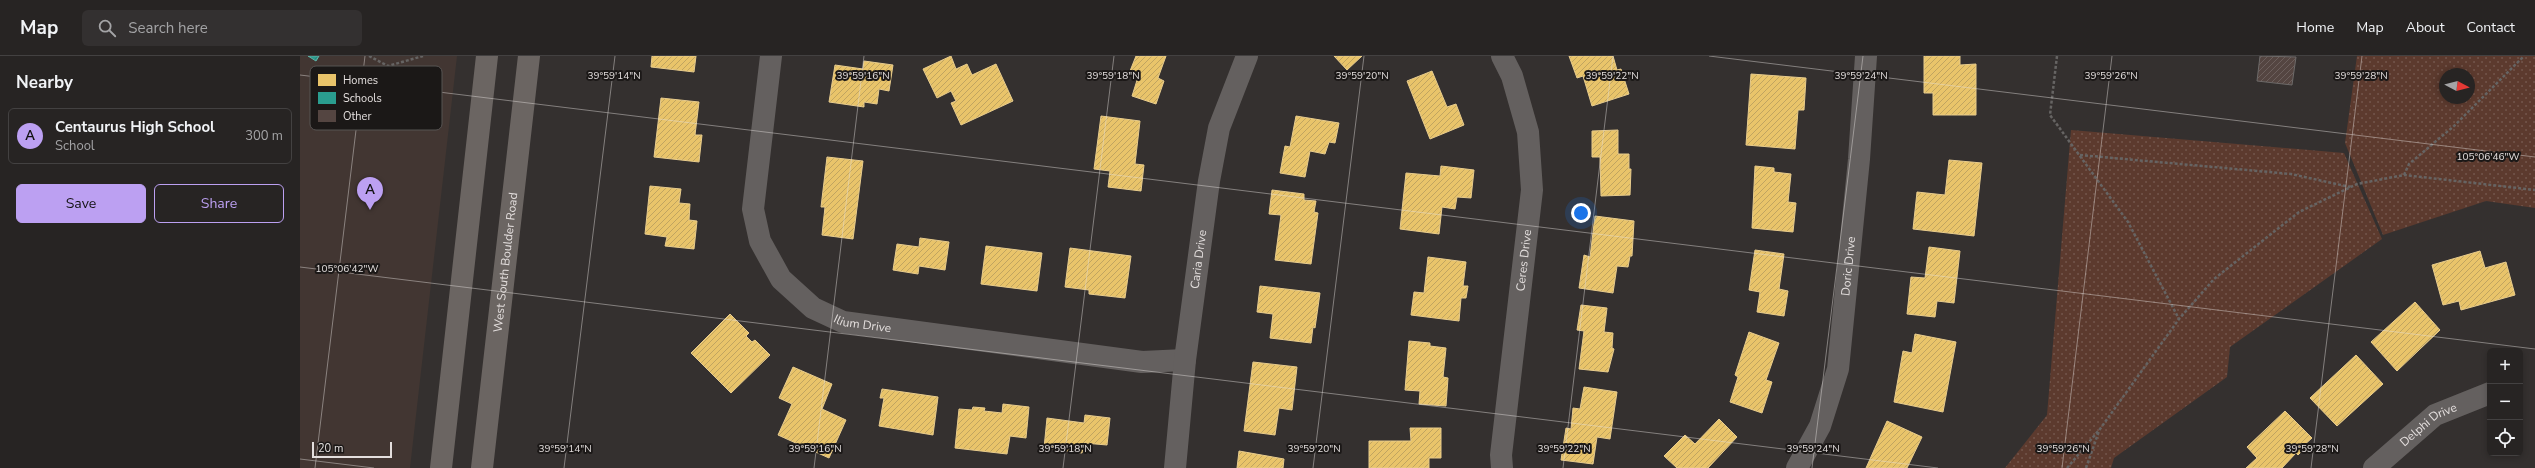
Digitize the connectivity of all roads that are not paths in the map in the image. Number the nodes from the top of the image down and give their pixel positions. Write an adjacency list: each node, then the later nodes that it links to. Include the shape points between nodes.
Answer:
1 (487, 56): 9 (main road)
2 (529, 56): 10 (main road, West South Boulder Road)
3 (770, 56): 7 (street, Ilium Drive, via 753,209 760,241 781,279 813,308 843,322 1142,362)
4 (1247, 56): 7 (street, Caria Drive, via 1220,128 1209,181)
5 (1502, 56): 12 (street, Ceres Drive, via 1512,76 1528,132 1532,190 1501,456)
6 (1866, 56): 13 (street, Doric Drive, via 1838,369 1820,426)
7 (1185, 360): 11 (street, Caria Drive)
8 (2487, 394): 14 (street, Delphi Drive, via 2435,415)
9 (441, 468)
10 (482, 468)
11 (1175, 468)
12 (1502, 468)
13 (1797, 468)
14 (2374, 468)

